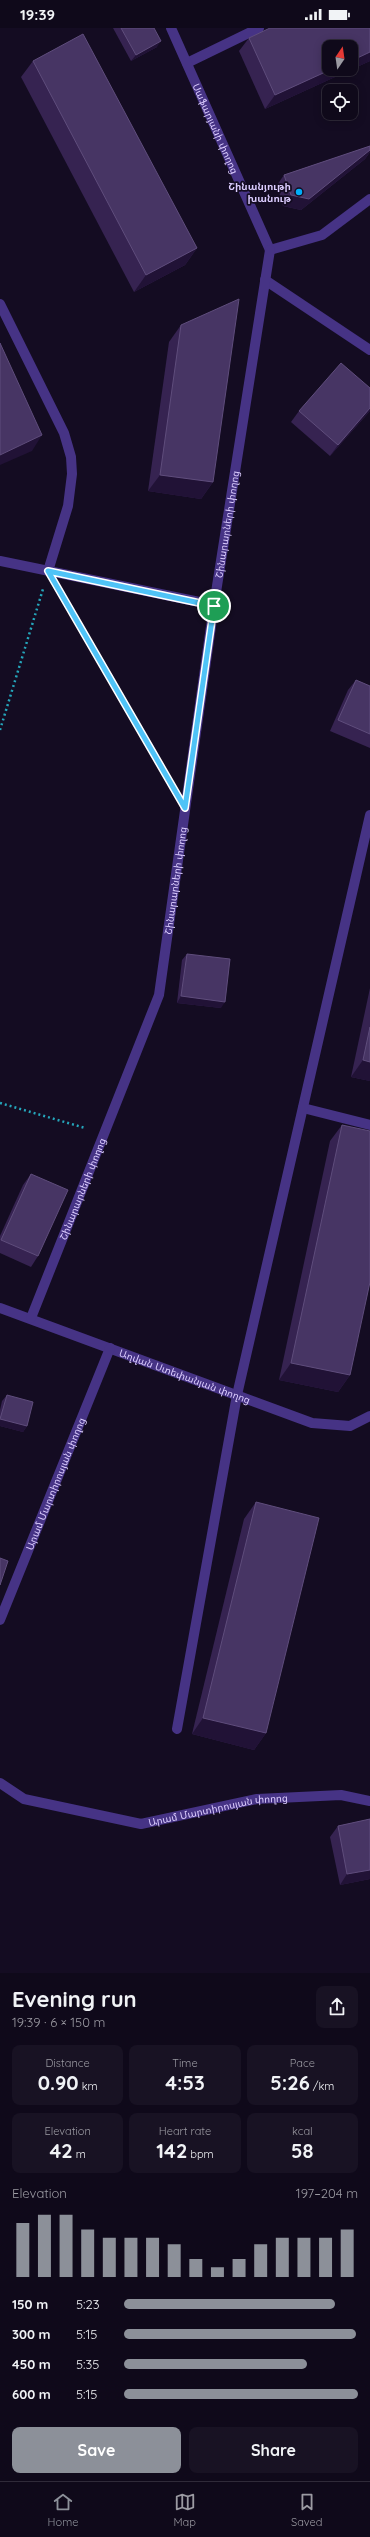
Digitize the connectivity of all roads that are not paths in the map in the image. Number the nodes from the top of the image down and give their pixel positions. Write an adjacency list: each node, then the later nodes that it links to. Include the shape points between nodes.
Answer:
1 (171, 28): 3 (street, Սաֆարյանի փողոց)
2 (259, 28): 3 (street)
3 (187, 63): 5 (street, Սաֆարյանի փողոց)
4 (370, 199): 5 (street, via 322,235)
5 (270, 250): 6 (street, Շինարարների փողոց)
6 (265, 280): 8 (street); 11 (street, Շինարարների փողոց)
7 (0, 304): 10 (street, via 64,433 71,457 72,474 68,506)
8 (370, 350)
9 (0, 561): 10 (street)
10 (48, 571): 11 (street)
11 (214, 606): 16 (street, Շինարարների փողոց, via 159,995)
12 (370, 815): 13 (street)
13 (303, 1108): 14 (street); 18 (street)
14 (370, 1125)
15 (0, 1308): 16 (street, Աղվան Ստեփանյան փողոց)
16 (31, 1318): 17 (street, Աղվան Ստեփանյան փողոց)
17 (110, 1348): 18 (street, Աղվան Ստեփանյան փողոց); 20 (street, Արամ Մարտիրոսյան փողոց)
18 (237, 1395): 19 (street, Աղվան Ստեփանյան փողոց, via 312,1423 350,1426); 21 (street)
19 (370, 1416)
20 (0, 1620)
21 (177, 1729)
22 (0, 1783): 23 (street, Արամ Մարտիրոսյան փողոց, via 24,1799 141,1824 257,1799 341,1795)
23 (370, 1801)

